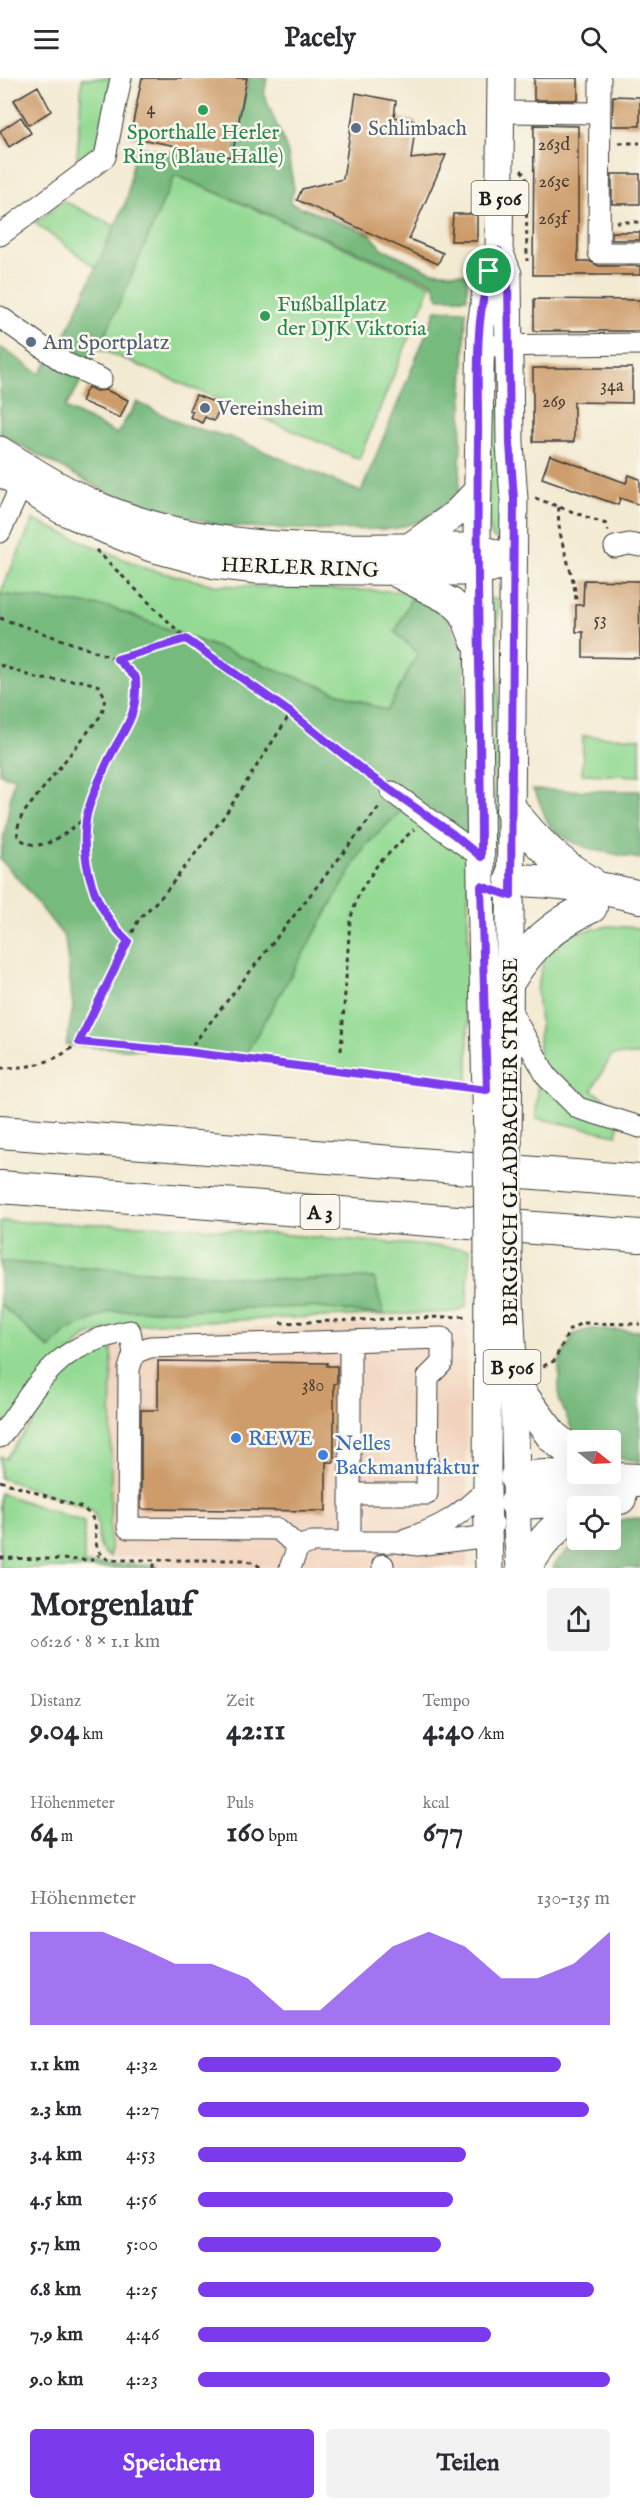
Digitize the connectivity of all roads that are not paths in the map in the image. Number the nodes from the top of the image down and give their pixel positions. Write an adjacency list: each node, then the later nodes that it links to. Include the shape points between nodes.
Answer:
1 (121, 78): 6 (street, via 105,157)
2 (501, 78): 4 (main road, BERGISCH GLADBACHER STRASSE / B 506)
3 (600, 78): 5 (street)
4 (501, 112): 5 (street); 7 (main road, BERGISCH GLADBACHER STRASSE / B 506)
5 (599, 112): 8 (street, via 599,253)
6 (0, 235)
7 (499, 251): 11 (main road, BERGISCH GLADBACHER STRASSE / B 506, via 508,274); 12 (main road, BERGISCH GLADBACHER STRASSE / B 506, via 489,271)
8 (640, 253)
9 (0, 317): 13 (street, via 65,363)
10 (640, 344): 11 (street)
11 (508, 345): 12 (street); 22 (main road, BERGISCH GLADBACHER STRASSE / B 506)
12 (480, 346): 16 (main road, BERGISCH GLADBACHER STRASSE / B 506)
13 (100, 379)
14 (0, 450): 19 (main road, HERLER RING, via 103,508 190,535 271,546)
15 (11, 479): 17 (street); 23 (main road, HERLER RING, via 61,510 108,531 215,565 257,570)
16 (477, 491): 19 (main road, via 454,514); 21 (main road, BERGISCH GLADBACHER STRASSE / B 506)
17 (0, 532)
18 (640, 546): 20 (street)
19 (409, 547): 21 (main road, HERLER RING)
20 (615, 547)
21 (477, 560): 22 (main road); 23 (main road, HERLER RING); 24 (main road, BERGISCH GLADBACHER STRASSE / B 506)
22 (514, 562): 26 (main road, BERGISCH GLADBACHER STRASSE / B 506)
23 (389, 571): 24 (main road, via 452,602 463,613)
24 (477, 651): 27 (main road, BERGISCH GLADBACHER STRASSE / B 506)
25 (392, 792): 27 (street)
26 (512, 811): 28 (main road, BERGISCH GLADBACHER STRASSE / B 506); 29 (highway, via 545,850)
27 (481, 857): 28 (main road, BERGISCH GLADBACHER STRASSE / B 506)
28 (501, 887): 29 (highway, via 554,880); 32 (main road, BERGISCH GLADBACHER STRASSE / B 506); 35 (main road, BERGISCH GLADBACHER STRASSE / B 506, via 487,1090)
29 (595, 897): 30 (highway); 31 (highway); 32 (highway, via 539,940 523,958)
30 (640, 897)
31 (640, 909)
32 (509, 993): 33 (street, via 547,1077 578,1108); 35 (main road, BERGISCH GLADBACHER STRASSE / B 506)
33 (640, 1127)
34 (0, 1132): 36 (highway)
35 (497, 1139): 39 (main road, BERGISCH GLADBACHER STRASSE / B 506, bridge)
36 (640, 1181)
37 (0, 1187): 38 (highway, A 3)
38 (640, 1236)
39 (498, 1255): 42 (main road, BERGISCH GLADBACHER STRASSE / B 506); 46 (main road, BERGISCH GLADBACHER STRASSE / B 506)
40 (350, 1341): 41 (street, via 150,1347); 49 (street); 49 (street, via 442,1338 442,1363 428,1377 427,1494)
41 (134, 1353): 43 (street, via 130,1331 87,1342 60,1359 45,1375); 54 (street, via 129,1369 128,1528 278,1529)
42 (522, 1379): 44 (highway, via 543,1426); 47 (main road, BERGISCH GLADBACHER STRASSE / B 506)
43 (0, 1437)
44 (567, 1447)
45 (640, 1480): 48 (highway)
46 (486, 1489): 47 (main road); 51 (main road, BERGISCH GLADBACHER STRASSE / B 506); 53 (street, via 444,1525)
47 (516, 1490): 48 (highway); 51 (street, via 500,1506); 57 (main road, BERGISCH GLADBACHER STRASSE / B 506)
48 (593, 1493): 50 (highway); 58 (highway, via 540,1545)
49 (350, 1494): 52 (street)
50 (640, 1497)
51 (489, 1536): 53 (street, via 426,1545); 56 (main road, BERGISCH GLADBACHER STRASSE / B 506)
52 (350, 1542): 53 (street); 54 (street, via 312,1542)
53 (397, 1542)
54 (298, 1547): 55 (street)
55 (290, 1568)
56 (489, 1568)
57 (520, 1568)
58 (526, 1568)

